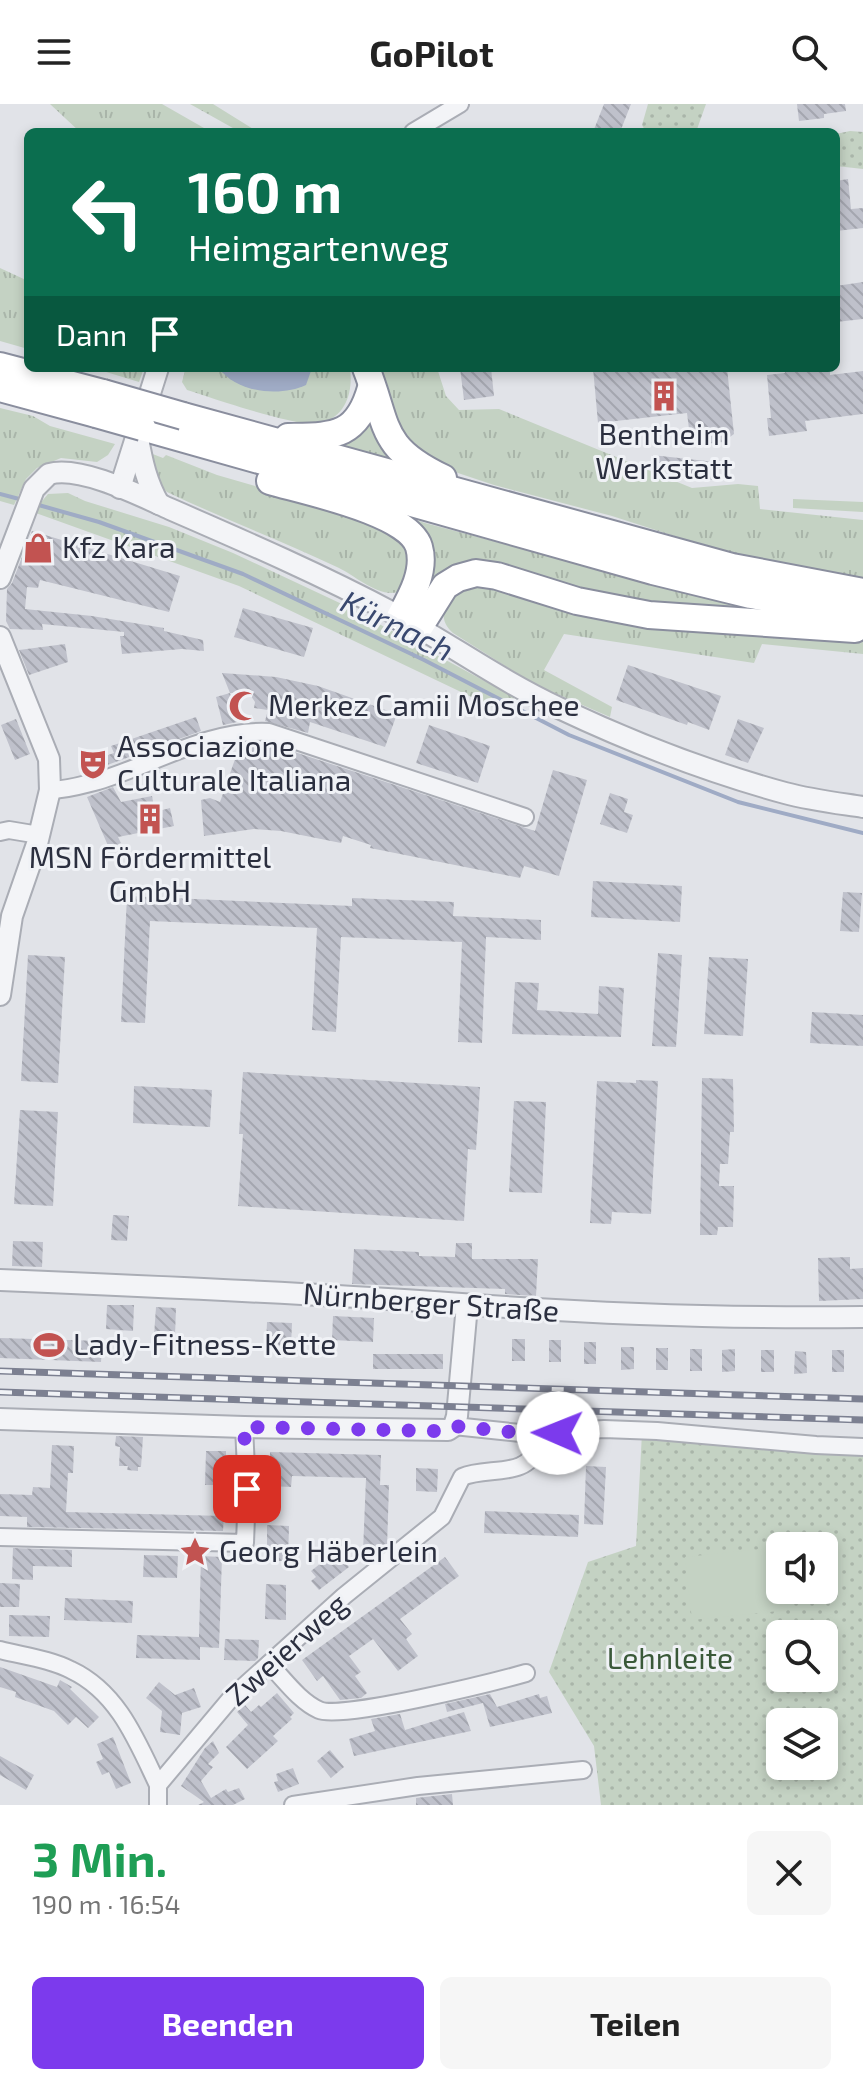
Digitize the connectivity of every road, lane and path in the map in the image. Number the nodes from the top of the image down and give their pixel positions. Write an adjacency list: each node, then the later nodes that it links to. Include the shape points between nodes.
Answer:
1 (460, 104): 2 (street)
2 (420, 128)
3 (0, 366): 7 (highway)
4 (157, 372): 8 (street)
5 (368, 378): 10 (highway, via 365,408 349,427 332,436); 12 (highway, via 388,435 401,451)
6 (0, 388): 7 (highway)
7 (99, 403): 8 (highway, bridge); 9 (highway, bridge)
8 (140, 430): 9 (highway); 11 (street); 13 (street, via 146,477)
9 (182, 435): 10 (highway); 16 (highway, via 653,571); 17 (highway, via 227,468 369,510 410,531 419,547 420,570)
10 (258, 437): 12 (highway)
11 (120, 488): 13 (street); 14 (street, via 75,474 56,472 42,479)
12 (464, 494): 15 (highway, via 732,567)
13 (159, 504): 17 (street, via 334,582)
14 (0, 578)
15 (863, 592)
16 (863, 615)
17 (409, 623): 18 (highway, via 445,586 476,573 649,615); 21 (street, via 514,685 602,727 742,781)
18 (863, 630)
19 (0, 637): 20 (street, via 49,759)
20 (50, 790): 22 (street, via 118,775 219,736 259,731); 24 (street)
21 (863, 807)
22 (525, 817)
23 (0, 832): 24 (street)
24 (39, 835): 25 (street, via 12,916)
25 (0, 995)
26 (0, 1280): 27 (street, Nürnberger Straße)
27 (467, 1305): 28 (street, Nürnberger Straße, via 705,1318); 30 (street)
28 (863, 1317)
29 (0, 1419): 31 (street)
30 (454, 1426): 31 (street, via 435,1431); 32 (street)
31 (244, 1427): 34 (street, via 245,1543)
32 (530, 1434): 33 (street, via 657,1431); 36 (street, Zweierweg, via 537,1446 534,1457 519,1468 462,1477 442,1517)
33 (863, 1447)
34 (7, 1538)
35 (0, 1650): 39 (street, via 69,1668 106,1694 126,1719)
36 (269, 1664): 37 (street, via 302,1699 333,1713); 39 (street, Zweierweg, via 232,1697)
37 (526, 1673)
38 (583, 1770): 41 (street)
39 (158, 1785): 40 (street)
40 (158, 1805)
41 (293, 1805)

